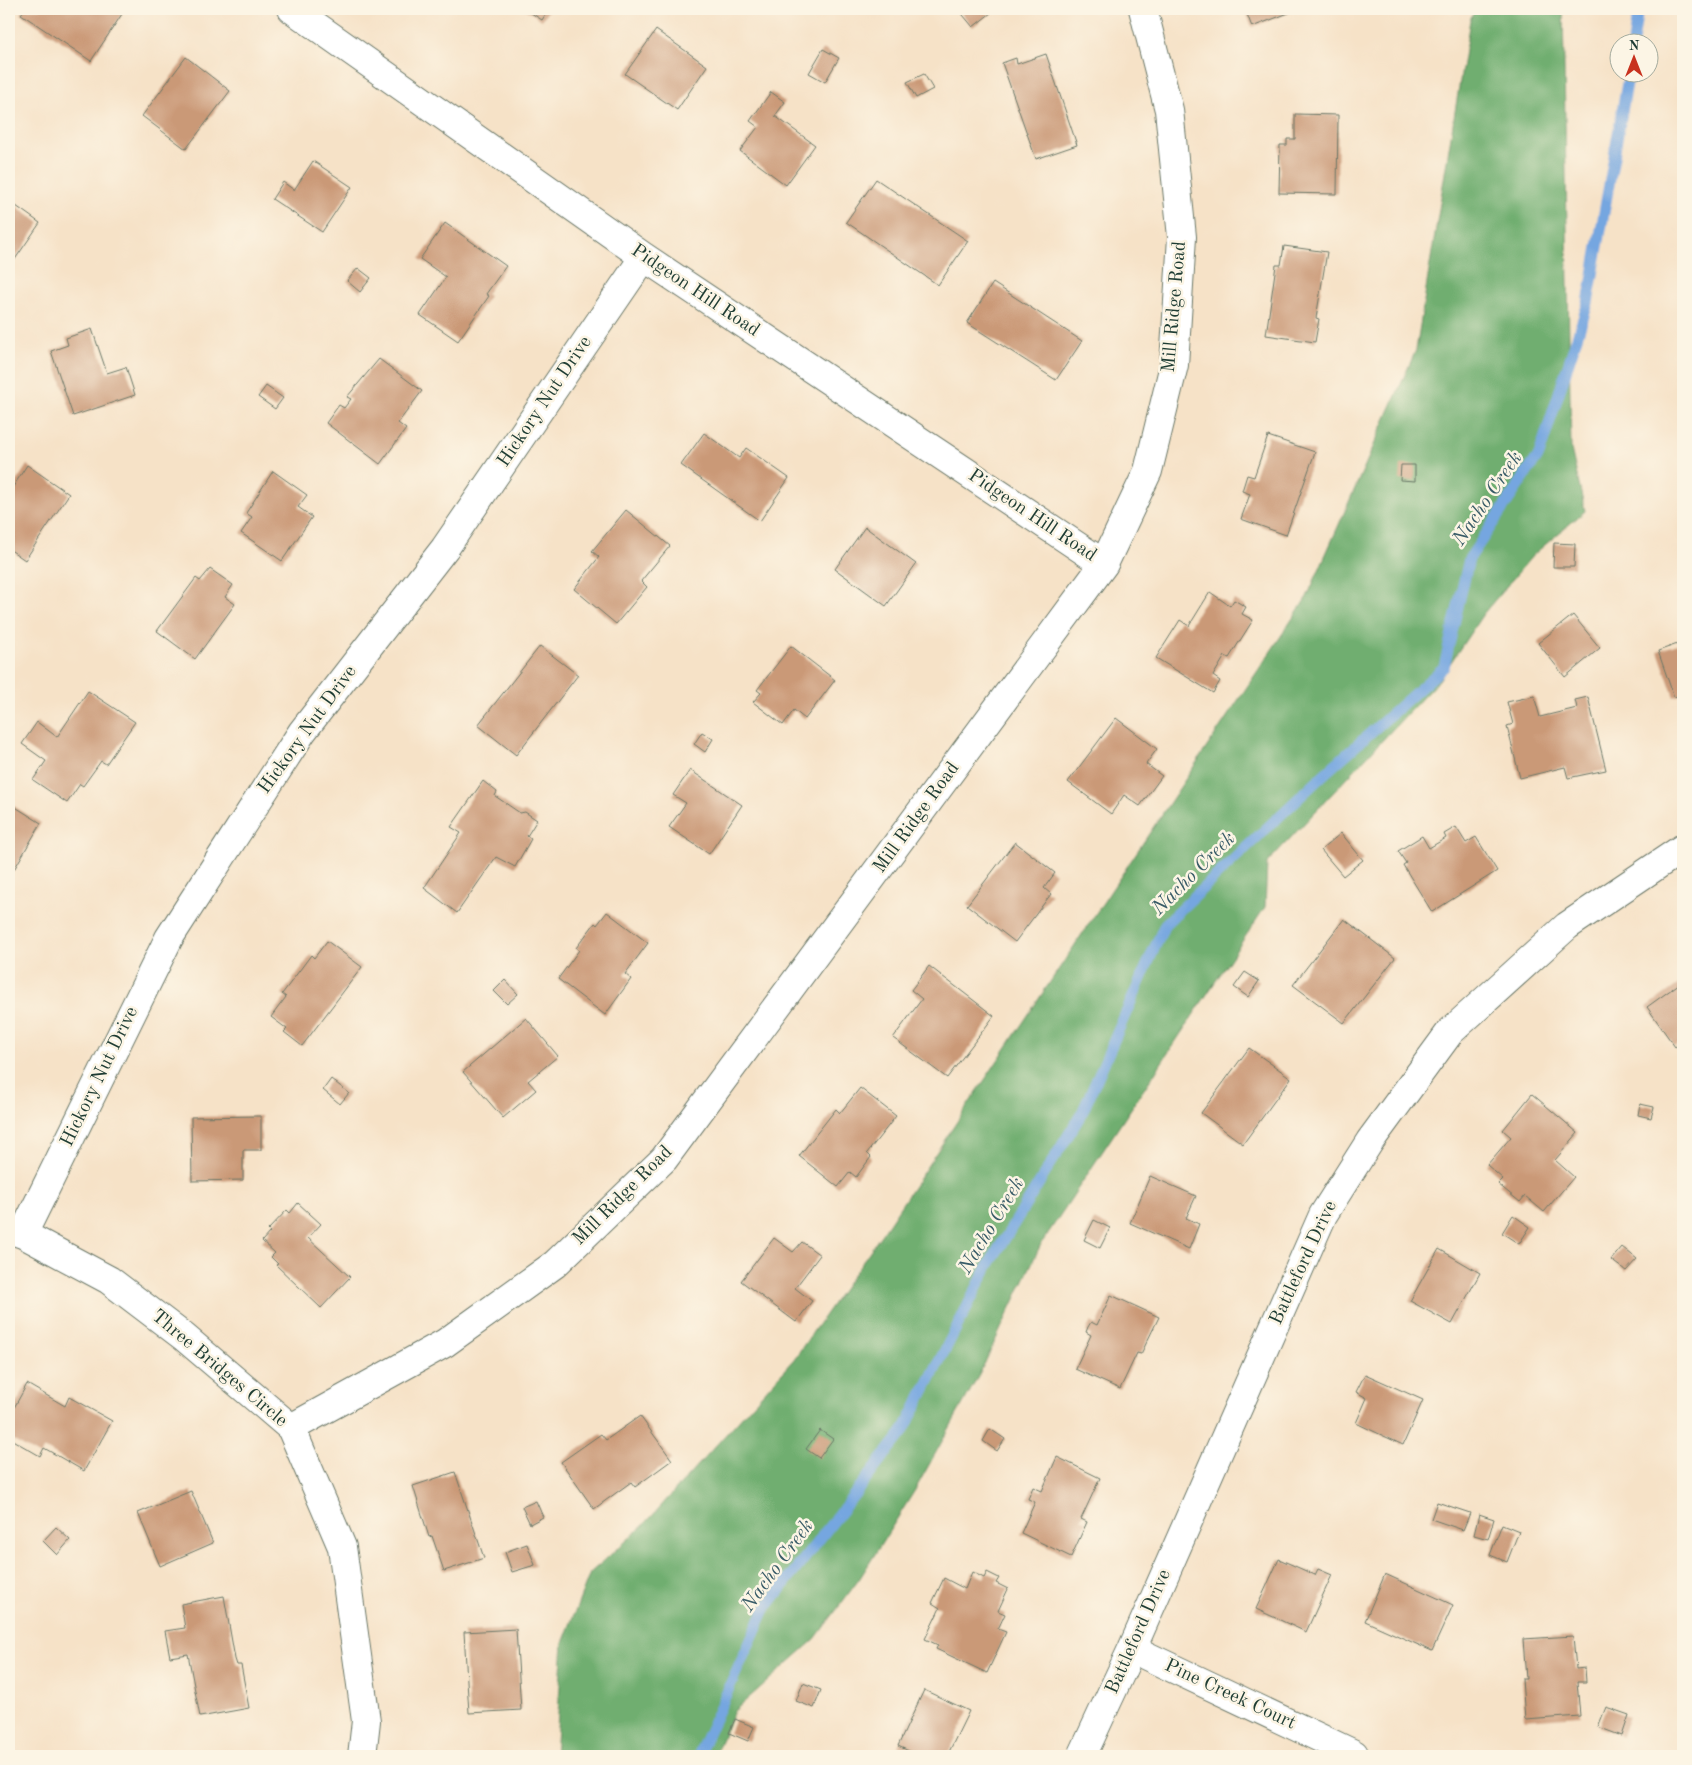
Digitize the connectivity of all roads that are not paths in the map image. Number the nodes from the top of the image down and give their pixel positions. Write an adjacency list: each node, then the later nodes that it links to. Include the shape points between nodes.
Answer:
1 (292, 9): 3 (street, Pidgeon Hill Road)
2 (1143, 9): 4 (street, Mill Ridge Road, via 1169,110 1182,237 1174,365 1148,471)
3 (644, 258): 4 (street, Pidgeon Hill Road); 6 (street, Hickory Nut Drive, via 445,548 302,732 169,938)
4 (1104, 564): 7 (street, Mill Ridge Road, via 664,1159 547,1270 445,1343)
5 (1683, 848): 8 (street, Battleford Drive, via 1567,926 1450,1032 1370,1142 1323,1215)
6 (16, 1232): 7 (street, Three Bridges Circle, via 109,1280 184,1337)
7 (291, 1428): 10 (street, Three Bridges Circle, via 342,1547 366,1722)
8 (1132, 1649): 9 (street, Pine Creek Court); 11 (street, Battleford Drive)
9 (1354, 1754)
10 (362, 1756)
11 (1082, 1756)

